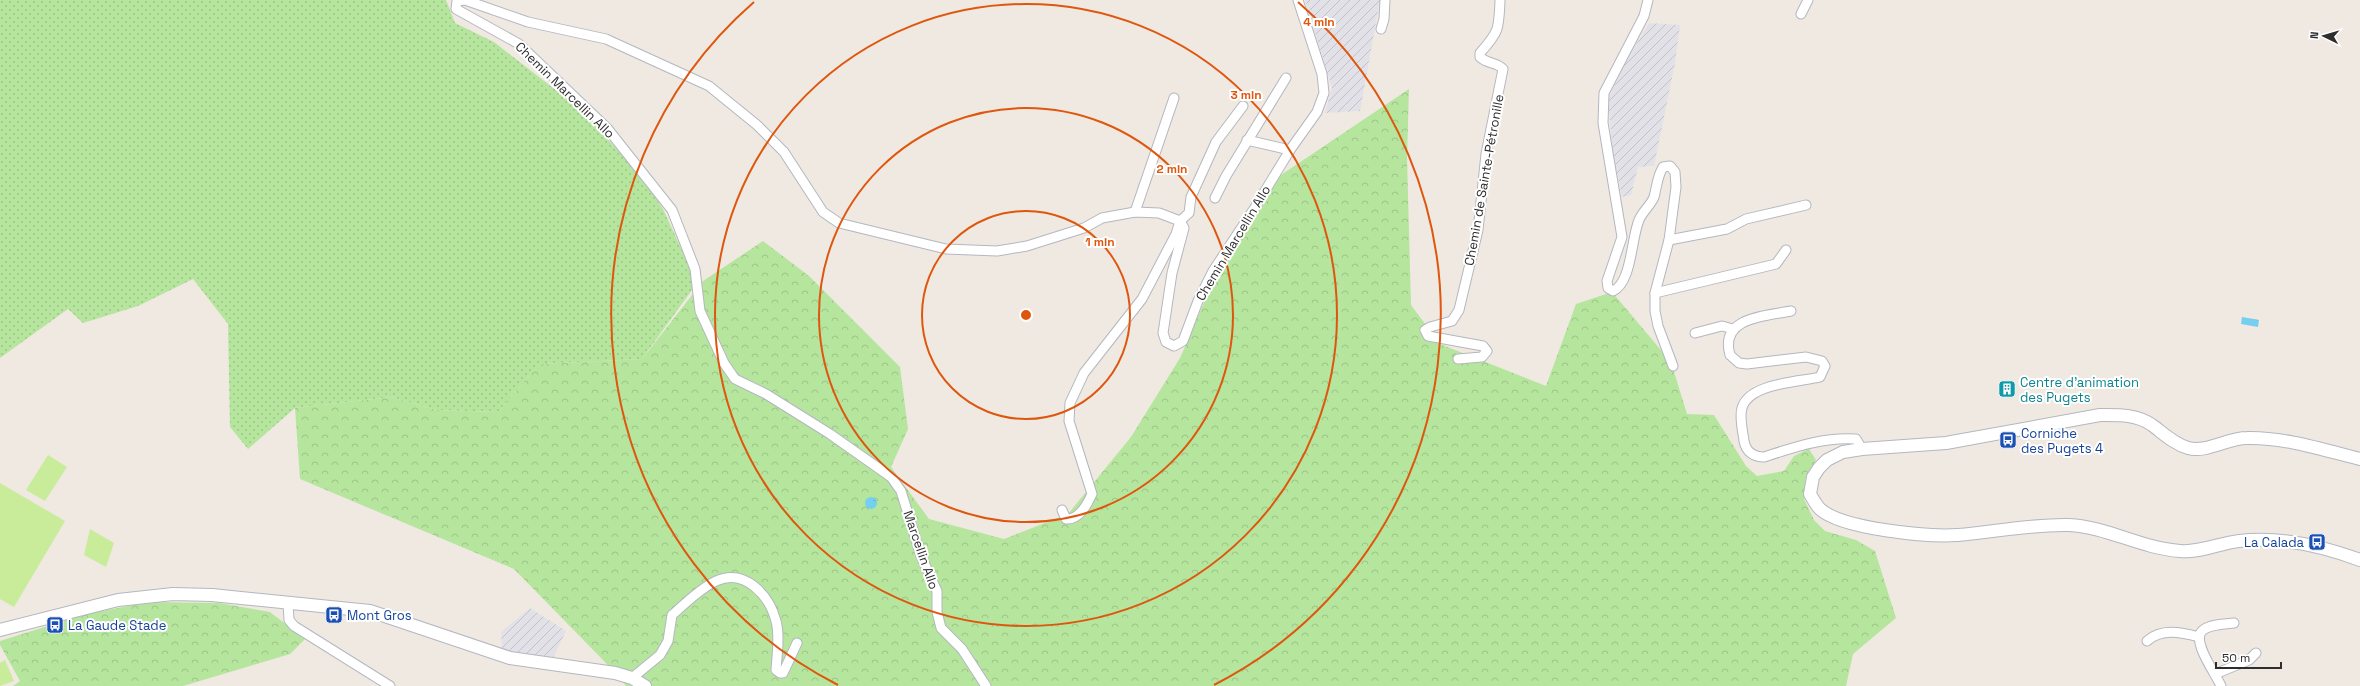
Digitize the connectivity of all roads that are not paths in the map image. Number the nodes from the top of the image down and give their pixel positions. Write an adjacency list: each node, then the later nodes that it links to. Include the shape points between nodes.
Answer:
1 (1298, 0): 12 (street, Chemin Marcellin Allo, via 1322,74 1324,93 1317,112)
2 (1385, 0): 7 (street)
3 (1500, 0): 23 (street, Chemin de Sainte-Pétronille, via 1500,23 1496,36 1480,53 1484,61 1499,65 1503,69 1486,154 1478,230 1459,310 1452,321 1425,330 1428,336 1484,346 1487,351 1482,358)
4 (1648, 0): 17 (street, via 1644,16 1604,93 1603,123 1622,237 1607,281 1608,288 1613,291 1619,288 1626,274 1639,220 1654,198 1659,174 1663,168 1670,166 1675,172 1676,187)
5 (1808, 0): 6 (street)
6 (1801, 14)
7 (1381, 29)
8 (1286, 78): 11 (street)
9 (1174, 98): 15 (street)
10 (1243, 106): 16 (street, via 1216,142 1191,197 1189,212)
11 (1247, 140): 12 (street); 13 (street)
12 (1290, 150): 16 (street, Chemin Marcellin Allo, via 1213,271 1183,341 1174,346 1166,342 1163,333 1172,273 1184,228)
13 (1215, 198)
14 (1806, 205): 17 (street, via 1746,219 1727,229)
15 (1135, 212): 16 (street, Chemin Marcellin Allo, via 1159,214); 25 (street, Chemin Marcellin Allo, via 1102,218 1084,228 1027,246 997,251 946,249 839,223 823,212 784,152 709,86 606,40 528,22 465,0 457,1 456,9 519,44 607,128 672,210 695,269 700,311 724,363 735,379 766,394)
16 (1180, 221): 28 (street, via 1176,234 1142,299 1084,373 1070,403 1069,421 1092,494 1078,515 1072,519 1066,519)
17 (1669, 240): 19 (street)
18 (1786, 250): 19 (street, via 1776,264)
19 (1655, 293): 24 (street, via 1658,326)
20 (1791, 311): 21 (street, via 1739,323)
21 (1733, 329): 22 (street, via 1722,326); 26 (street, via 1728,349 1734,360 1739,363 1806,357 1822,361 1825,366 1820,377 1776,384 1744,403 1741,413 1744,443 1752,454 1764,457 1827,439 1856,439)
22 (1695, 333)
23 (1458, 359)
24 (1673, 366)
25 (830, 434): 41 (street, Marcellin Allo, via 891,477 901,491 921,556 937,591 937,612 941,628 962,649)
26 (1862, 449): 27 (street, via 1946,443 2000,435 2087,416 2118,414 2145,421 2188,448 2205,448 2234,439 2250,438 2287,442); 29 (street, via 1844,452 1827,460 1813,477 1810,494 1821,510 1859,525 1943,535 2068,525 2104,531 2141,545 2182,552 2239,541 2262,540 2322,548)
27 (2360, 459)
28 (1062, 510)
29 (2360, 560)
30 (288, 603): 32 (street, via 194,594 152,595 118,600); 38 (street, via 370,611 510,658); 39 (street, via 289,620 294,626)
31 (2234, 623): 33 (street, via 2211,626 2202,630)
32 (0, 630)
33 (2198, 637): 34 (street, via 2162,632); 37 (street, via 2200,647)
34 (2147, 641)
35 (797, 643): 38 (street, via 783,673 780,673 776,670 776,622 764,596 752,584 736,578 716,581 672,615 668,641 660,655)
36 (2256, 653): 37 (street, via 2248,660)
37 (2215, 674): 42 (street)
38 (632, 678): 40 (street)
39 (390, 686)
40 (645, 686)
41 (986, 686)
42 (2221, 686)

